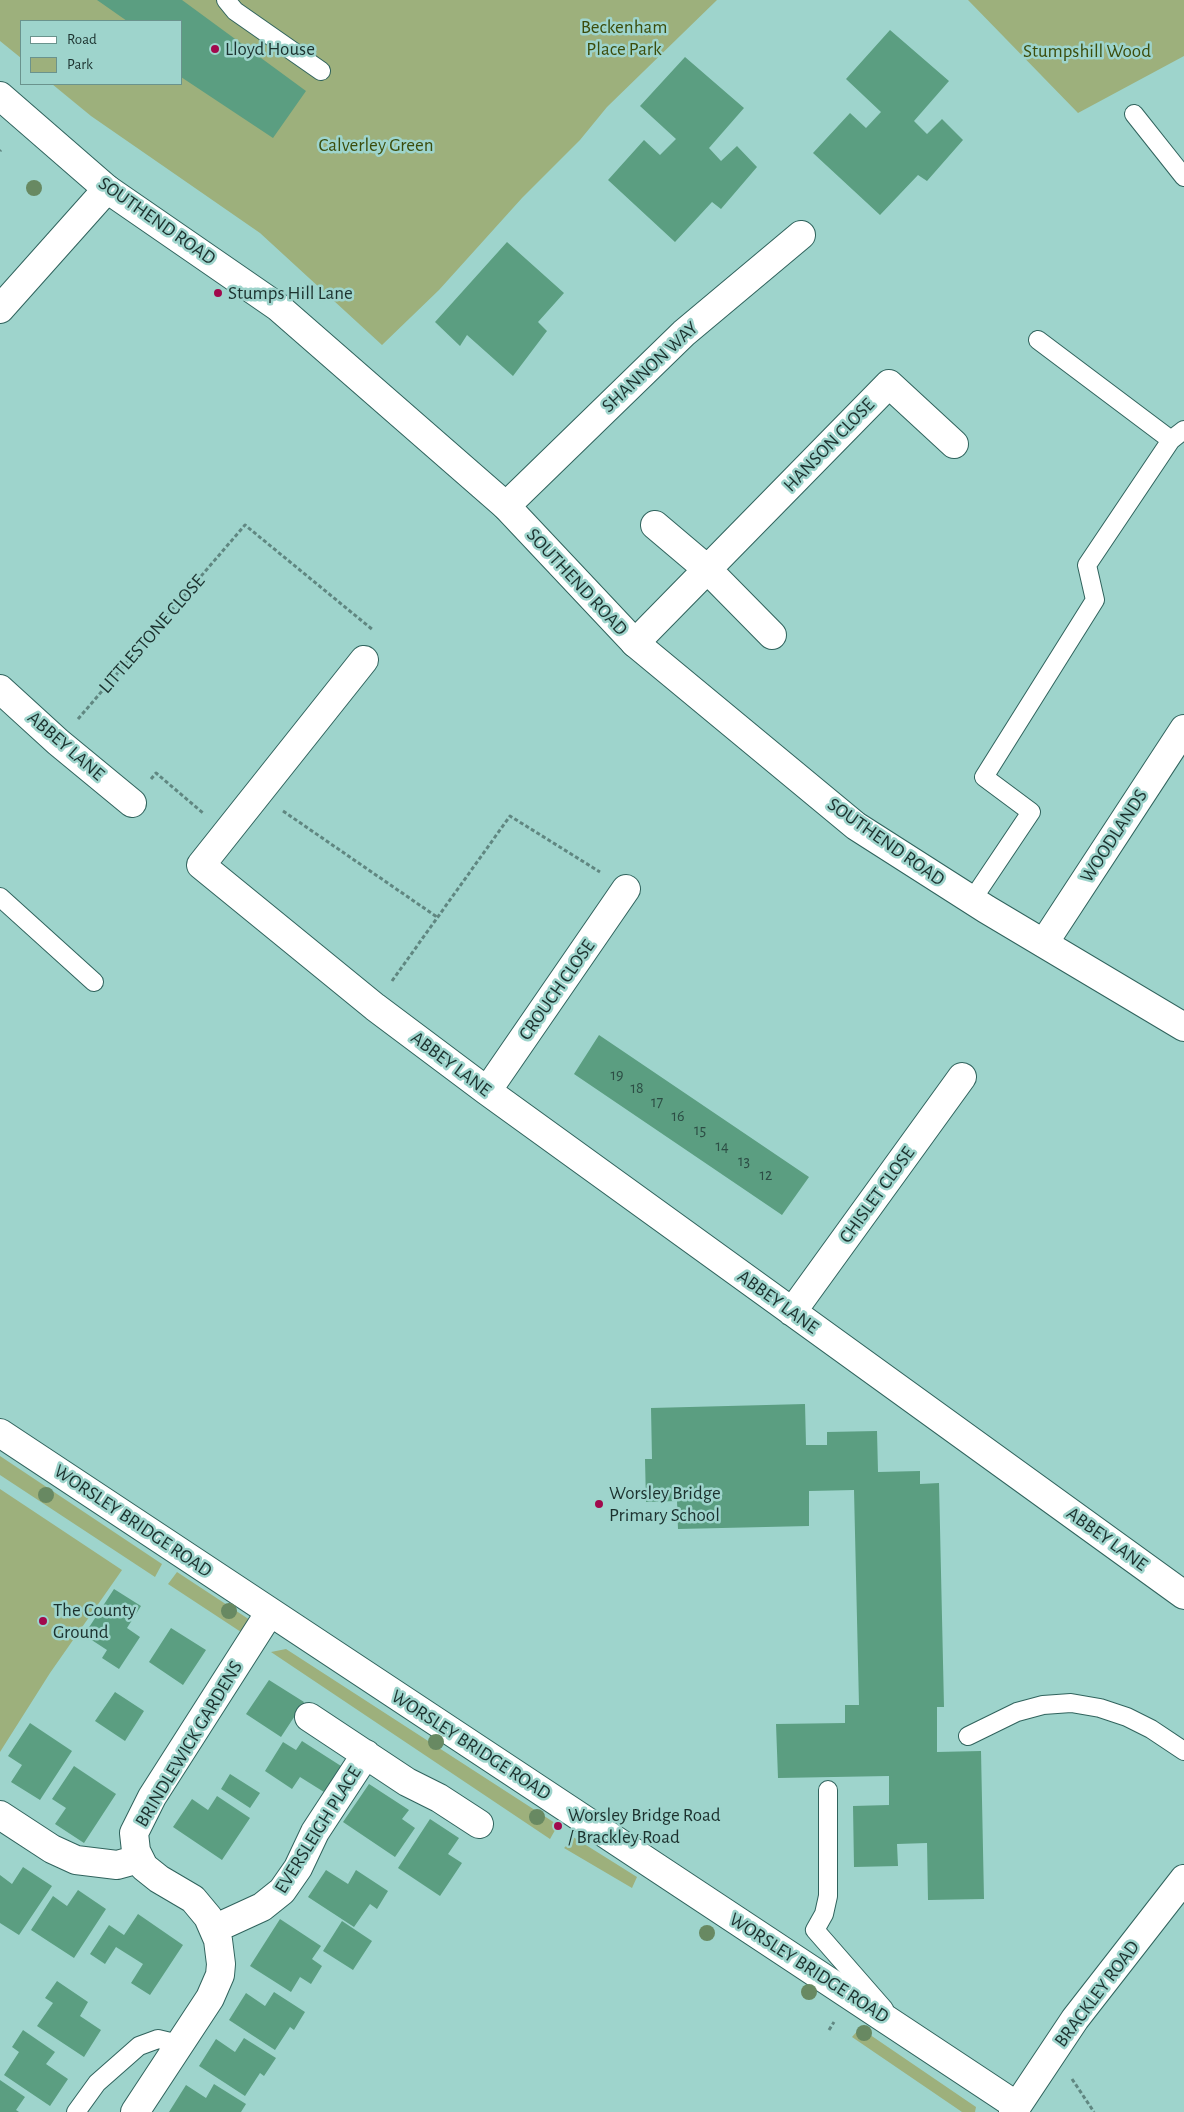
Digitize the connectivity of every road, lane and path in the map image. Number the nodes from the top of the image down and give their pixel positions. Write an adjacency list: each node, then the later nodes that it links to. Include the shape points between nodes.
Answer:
1 (226, 0): 2 (lane, via 236,11)
2 (321, 71)
3 (0, 96): 6 (street, SOUTHEND ROAD)
4 (1134, 114): 5 (lane)
5 (1184, 177)
6 (108, 189): 8 (street); 12 (street, SOUTHEND ROAD, via 278,307)
7 (802, 235): 12 (street, SHANNON WAY, via 684,333)
8 (0, 309)
9 (1038, 340): 10 (lane)
10 (1178, 435): 26 (lane, via 1087,566 1095,600 984,777 1031,812)
11 (954, 444): 14 (street, HANSON CLOSE, via 889,384)
12 (506, 506): 16 (street, SOUTHEND ROAD)
13 (655, 525): 14 (street)
14 (707, 569): 15 (street); 16 (street, HANSON CLOSE)
15 (772, 635)
16 (635, 643): 26 (street, SOUTHEND ROAD, via 856,826)
17 (364, 660): 20 (path, LITTLESTONE CLOSE, via 383,639 245,525); 21 (street)
18 (0, 688): 20 (street, ABBEY LANE)
19 (1184, 729): 28 (street, WOODLANDS)
20 (58, 742): 22 (street, ABBEY LANE)
21 (258, 794): 23 (street); 27 (path)
22 (132, 803): 23 (path, via 156,773)
23 (226, 833): 30 (street, ABBEY LANE, via 201,865)
24 (626, 889): 27 (path, via 510,816); 33 (street, CROUCH CLOSE)
25 (0, 897): 29 (lane)
26 (972, 900): 28 (street, SOUTHEND ROAD)
27 (437, 917): 30 (path)
28 (1044, 943): 31 (street, SOUTHEND ROAD)
29 (94, 982)
30 (375, 1007): 33 (street, ABBEY LANE)
31 (1184, 1028)
32 (962, 1077): 34 (street, CHISLET CLOSE)
33 (487, 1091): 34 (street, ABBEY LANE)
34 (792, 1312): 36 (street, ABBEY LANE)
35 (0, 1432): 37 (street, WORSLEY BRIDGE ROAD)
36 (1184, 1595)
37 (270, 1612): 45 (street, BRINDLEWICK GARDENS, via 138,1821 134,1842); 48 (street, WORSLEY BRIDGE ROAD)
38 (309, 1717): 41 (street, EVERSLEIGH PLACE)
39 (968, 1736): 40 (lane, via 1018,1712 1042,1705 1071,1703 1127,1717)
40 (1184, 1751)
41 (366, 1754): 44 (street, EVERSLEIGH PLACE); 47 (street, EVERSLEIGH PLACE, via 315,1832 298,1868 282,1891 262,1908)
42 (828, 1790): 48 (lane, via 828,1896 824,1914 815,1930)
43 (0, 1815): 45 (street, via 52,1849 88,1864 117,1865)
44 (479, 1824)
45 (139, 1859): 47 (street, via 151,1874 194,1899)
46 (1184, 1879): 50 (street, BRACKLEY ROAD, via 1076,2018)
47 (214, 1929): 49 (street, via 220,1952 220,1975 210,1998)
48 (901, 2028): 50 (street, WORSLEY BRIDGE ROAD)
49 (179, 2044): 51 (lane, via 158,2039 139,2046 98,2083); 52 (street)
50 (1015, 2109)
51 (76, 2112)
52 (135, 2112)

